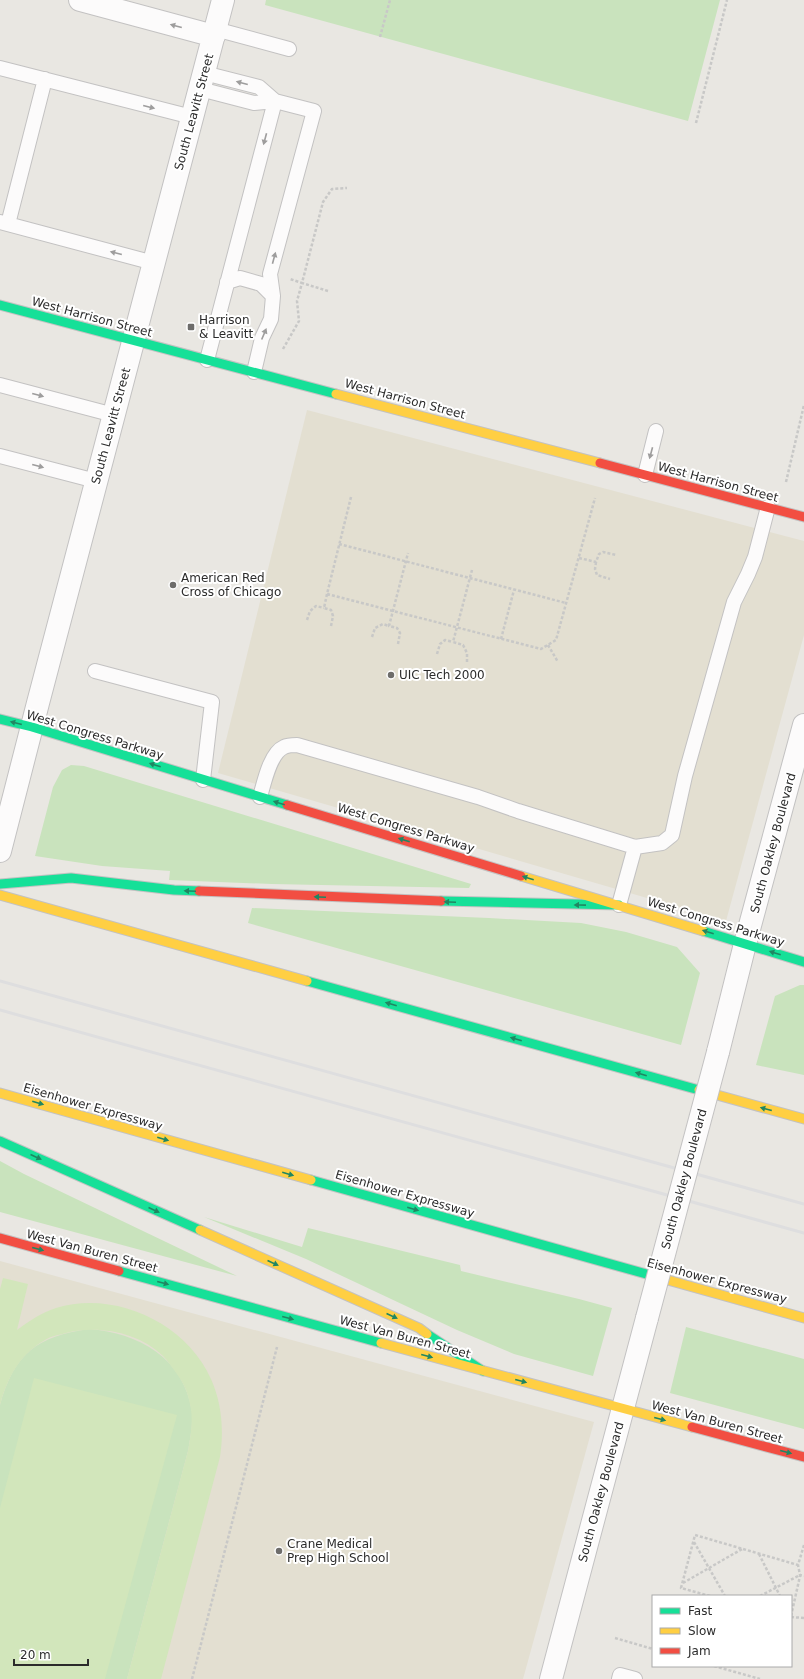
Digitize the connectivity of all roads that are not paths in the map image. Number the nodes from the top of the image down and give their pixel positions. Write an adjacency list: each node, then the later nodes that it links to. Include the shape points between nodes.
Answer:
1 (80, 0): 3 (street, one-way to 1)
2 (223, 0): 3 (street, South Leavitt Street)
3 (214, 33): 4 (lane); 7 (street, South Leavitt Street)
4 (289, 49)
5 (0, 68): 6 (lane)
6 (45, 79): 9 (lane, one-way to 9); 10 (lane)
7 (202, 81): 8 (lane, via 254,103); 9 (street, South Leavitt Street)
8 (275, 101): 12 (lane, one-way to 12); 13 (lane, one-way to 8, via 270,274 314,111)
9 (192, 117): 11 (street, South Leavitt Street)
10 (4, 223): 11 (lane, one-way to 10)
11 (154, 263): 15 (street, South Leavitt Street)
12 (227, 282): 13 (lane, via 240,278 261,284); 16 (lane)
13 (273, 296): 17 (lane, one-way to 13, via 262,338 271,319)
14 (0, 305): 15 (main road, West Harrison Street)
15 (134, 340): 16 (main road, West Harrison Street); 19 (street, South Leavitt Street)
16 (207, 360): 17 (main road, West Harrison Street)
17 (254, 372): 22 (main road, West Harrison Street)
18 (0, 385): 19 (lane, one-way to 19)
19 (114, 415): 23 (street, South Leavitt Street)
20 (656, 431): 22 (lane, one-way to 22)
21 (0, 456): 23 (lane, one-way to 23)
22 (645, 475): 24 (main road, West Harrison Street)
23 (96, 481): 29 (street, South Leavitt Street)
24 (768, 507): 25 (main road, West Harrison Street); 32 (lane, via 755,557 734,602 685,776 672,835 662,843)
25 (804, 517)
26 (95, 671): 30 (lane, via 212,702)
27 (0, 719): 29 (main road, West Congress Parkway, one-way to 27)
28 (804, 725): 37 (street, South Oakley Boulevard)
29 (32, 727): 30 (main road, West Congress Parkway, one-way to 29); 33 (street, South Leavitt Street)
30 (203, 780): 31 (main road, West Congress Parkway)
31 (260, 797): 32 (lane, via 278,751 285,746 297,745 478,797); 36 (main road, West Congress Parkway, one-way to 31)
32 (635, 847): 36 (lane)
33 (1, 849)
34 (0, 884): 36 (main road, one-way to 34, via 458,902 174,890 71,878)
35 (0, 895): 40 (main road, one-way to 35)
36 (619, 905): 37 (main road, West Congress Parkway, one-way to 36)
37 (745, 944): 38 (main road, West Congress Parkway, one-way to 37); 45 (street, South Oakley Boulevard, bridge)
38 (804, 962)
39 (0, 1093): 43 (main road, Eisenhower Expressway, one-way to 43)
40 (804, 1119)
41 (0, 1141): 44 (main road, one-way to 44, via 419,1328)
42 (0, 1238): 44 (main road, West Van Buren Street, one-way to 44)
43 (804, 1318)
44 (483, 1371): 45 (main road, West Van Buren Street, one-way to 45)
45 (623, 1409): 46 (main road, West Van Buren Street, one-way to 46); 47 (street, South Oakley Boulevard)
46 (804, 1457)
47 (551, 1679)
48 (619, 1679): 49 (lane, via 620,1675)
49 (635, 1679)

